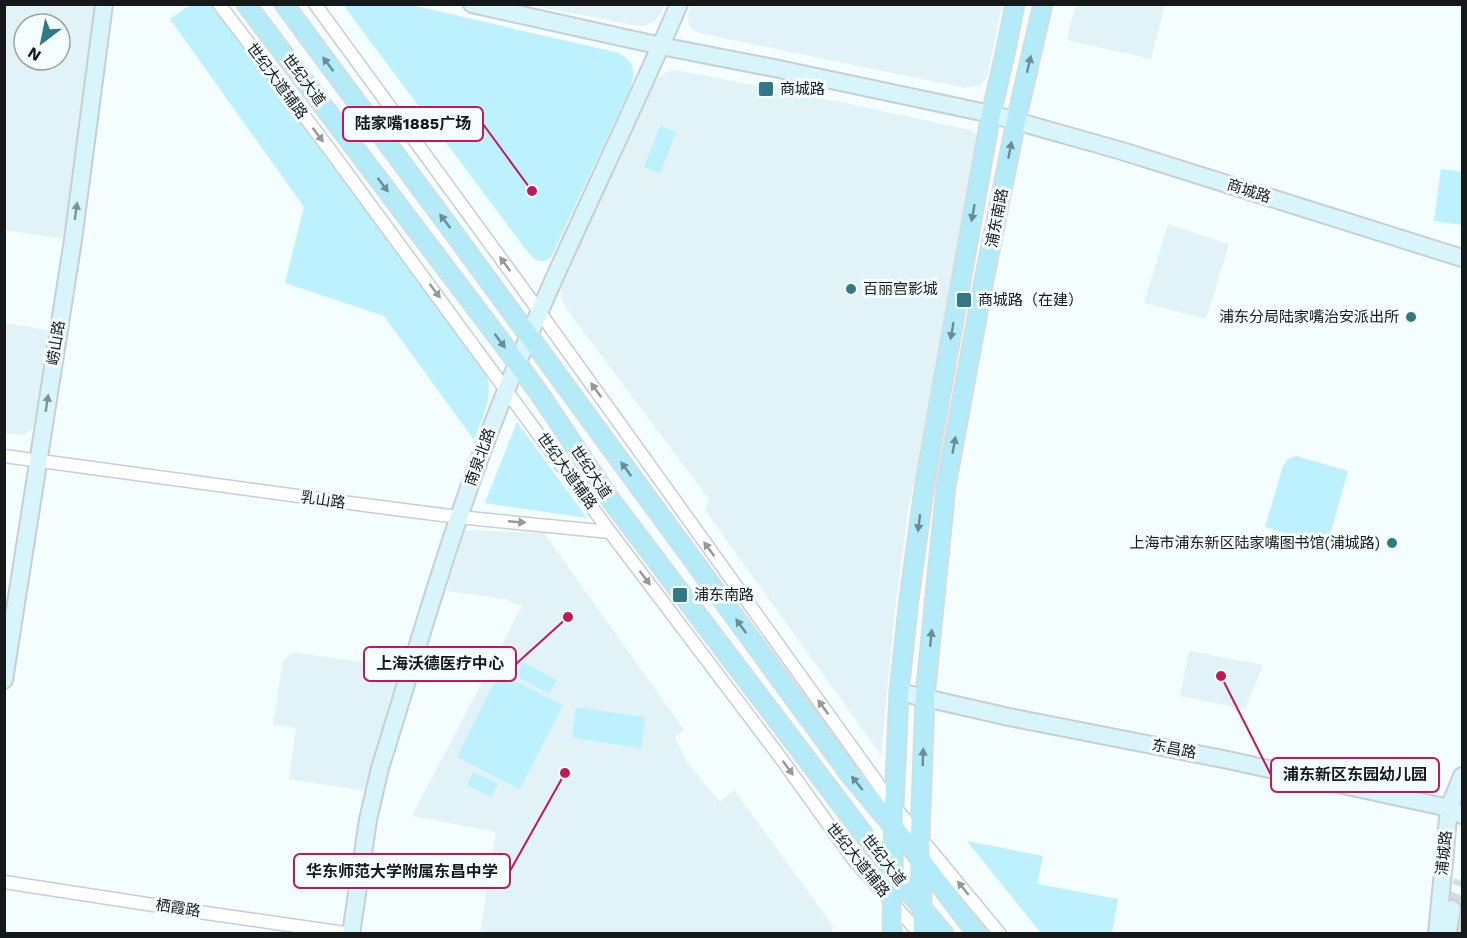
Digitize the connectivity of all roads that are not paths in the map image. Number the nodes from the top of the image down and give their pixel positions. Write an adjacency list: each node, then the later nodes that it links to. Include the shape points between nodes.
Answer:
1 (104, 4): 19 (street, 崂山路, one-way to 1)
2 (219, 4): 17 (street, 世纪大道辅路, one-way to 17)
3 (246, 4): 16 (main road, 世纪大道, one-way to 16)
4 (284, 4): 15 (main road, 世纪大道, one-way to 4)
5 (315, 4): 14 (street, one-way to 5)
6 (472, 4): 10 (street, 商城路)
7 (679, 4): 10 (street, 南泉北路)
8 (1015, 4): 11 (main road, 浦东南路)
9 (1043, 4): 12 (main road, 浦东南路, one-way to 9)
10 (661, 46): 11 (street, 商城路); 14 (street, 南泉北路)
11 (991, 114): 12 (street, 商城路); 24 (main road, 浦东南路, one-way to 24, via 925,482)
12 (1016, 121): 13 (street, 商城路); 25 (main road, 浦东南路, one-way to 12, via 946,486)
13 (1462, 258)
14 (539, 311): 15 (street, 南泉北路); 27 (street, one-way to 14)
15 (528, 336): 16 (street, 南泉北路); 29 (main road, 世纪大道, one-way to 15)
16 (517, 364): 17 (street, 南泉北路); 20 (main road, 世纪大道)
17 (506, 389): 21 (street, 南泉北路); 22 (street, 世纪大道辅路)
18 (4, 456): 19 (street, 乳山路)
19 (38, 461): 21 (street, 乳山路); 23 (street, 崂山路)
20 (610, 500): 22 (street); 32 (main road, 世纪大道)
21 (458, 517): 22 (street, 乳山路, one-way to 22); 37 (street, 南泉北路, via 377,779)
22 (610, 532): 34 (street, 世纪大道辅路, one-way to 34, via 854,860)
23 (4, 680)
24 (899, 692): 25 (street, 东昌路); 27 (main road, 浦东南路)
25 (925, 696): 28 (street, 东昌路, via 1009,717); 30 (main road, 浦东南路, one-way to 25)
26 (1462, 776): 28 (street, 浦城路)
27 (894, 806): 29 (main road, 浦东南路); 30 (street)
28 (1458, 808): 43 (street, 浦城路)
29 (894, 829): 31 (main road, 世纪大道); 32 (main road, 浦东南路)
30 (920, 836): 31 (main road, 浦东南路); 42 (street, one-way to 30)
31 (921, 860): 35 (main road, 浦东南路); 41 (main road, 世纪大道)
32 (893, 873): 34 (main road, 浦东南路); 35 (main road, 世纪大道); 39 (street, 世纪大道辅路)
33 (4, 882): 37 (street, 栖霞路)
34 (894, 903): 38 (main road, 浦东南路); 39 (street, 世纪大道辅路)
35 (923, 907): 39 (main road, 浦东南路); 40 (main road, 世纪大道)
36 (1452, 909): 44 (street)
37 (352, 933)
38 (892, 933)
39 (922, 933)
40 (944, 933)
41 (977, 933)
42 (1000, 933)
43 (1437, 933)
44 (1447, 933)

